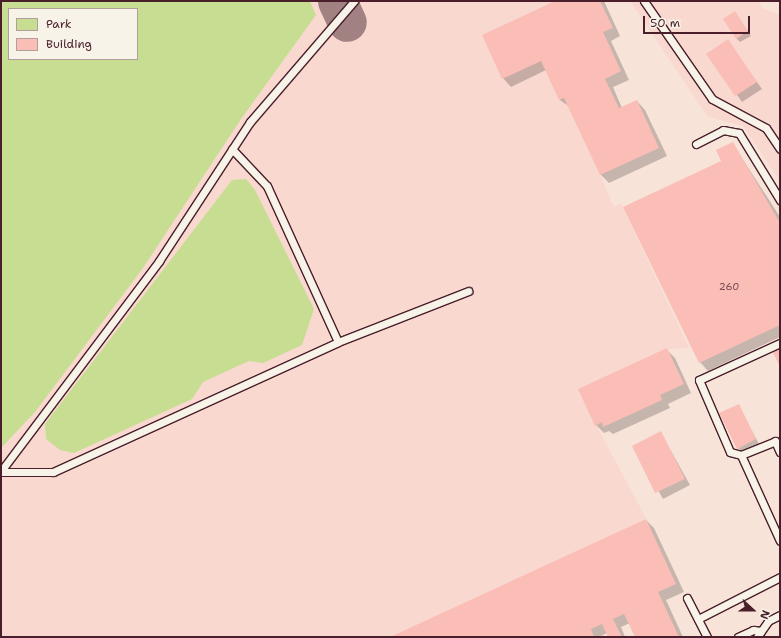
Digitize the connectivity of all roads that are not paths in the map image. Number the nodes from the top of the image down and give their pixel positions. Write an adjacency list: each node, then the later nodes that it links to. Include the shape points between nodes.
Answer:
1 (354, 1): 5 (lane, via 250,122)
2 (644, 1): 4 (lane, via 712,99 766,128)
3 (696, 144): 6 (lane, via 723,130 739,133)
4 (780, 148)
5 (232, 149): 8 (lane, via 267,186); 12 (lane, via 159,261)
6 (780, 200)
7 (468, 291): 8 (lane)
8 (338, 342): 12 (lane, via 53,472)
9 (780, 342): 11 (lane, via 699,380 730,452)
10 (780, 452): 11 (lane, via 775,441)
11 (741, 455): 13 (lane)
12 (1, 471)
13 (780, 541)
14 (780, 577): 17 (lane)
15 (687, 598): 17 (lane)
16 (780, 615): 18 (lane, via 768,621)
17 (698, 619): 19 (lane)
18 (759, 634): 20 (lane, via 754,630)
19 (707, 637)
20 (738, 637)

